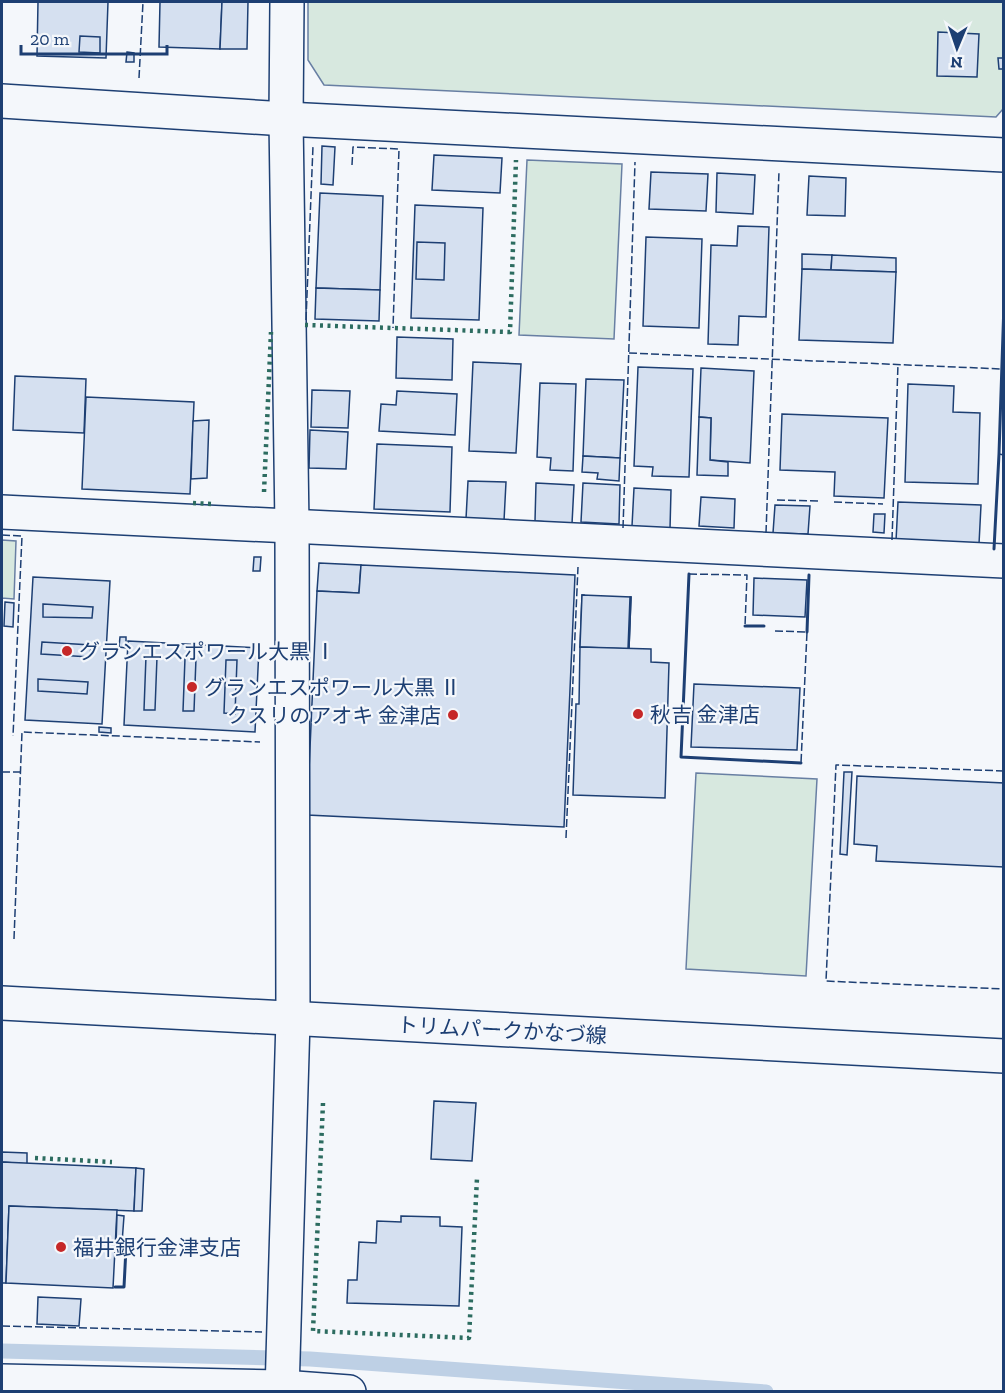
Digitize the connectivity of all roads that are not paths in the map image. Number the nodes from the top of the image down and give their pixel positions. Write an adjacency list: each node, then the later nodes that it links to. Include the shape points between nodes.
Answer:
1 (287, 2): 3 (street)
2 (2, 101): 3 (street)
3 (286, 119): 4 (street); 6 (street)
4 (1004, 155)
5 (2, 512): 6 (street)
6 (292, 526): 7 (street); 9 (street)
7 (1004, 561)
8 (2, 1003): 9 (street, トリムパークかなづ線)
9 (293, 1020): 10 (street, トリムパークかなづ線); 12 (street)
10 (1004, 1056)
11 (2, 1381): 12 (street)
12 (282, 1389): 13 (street)
13 (349, 1392)

